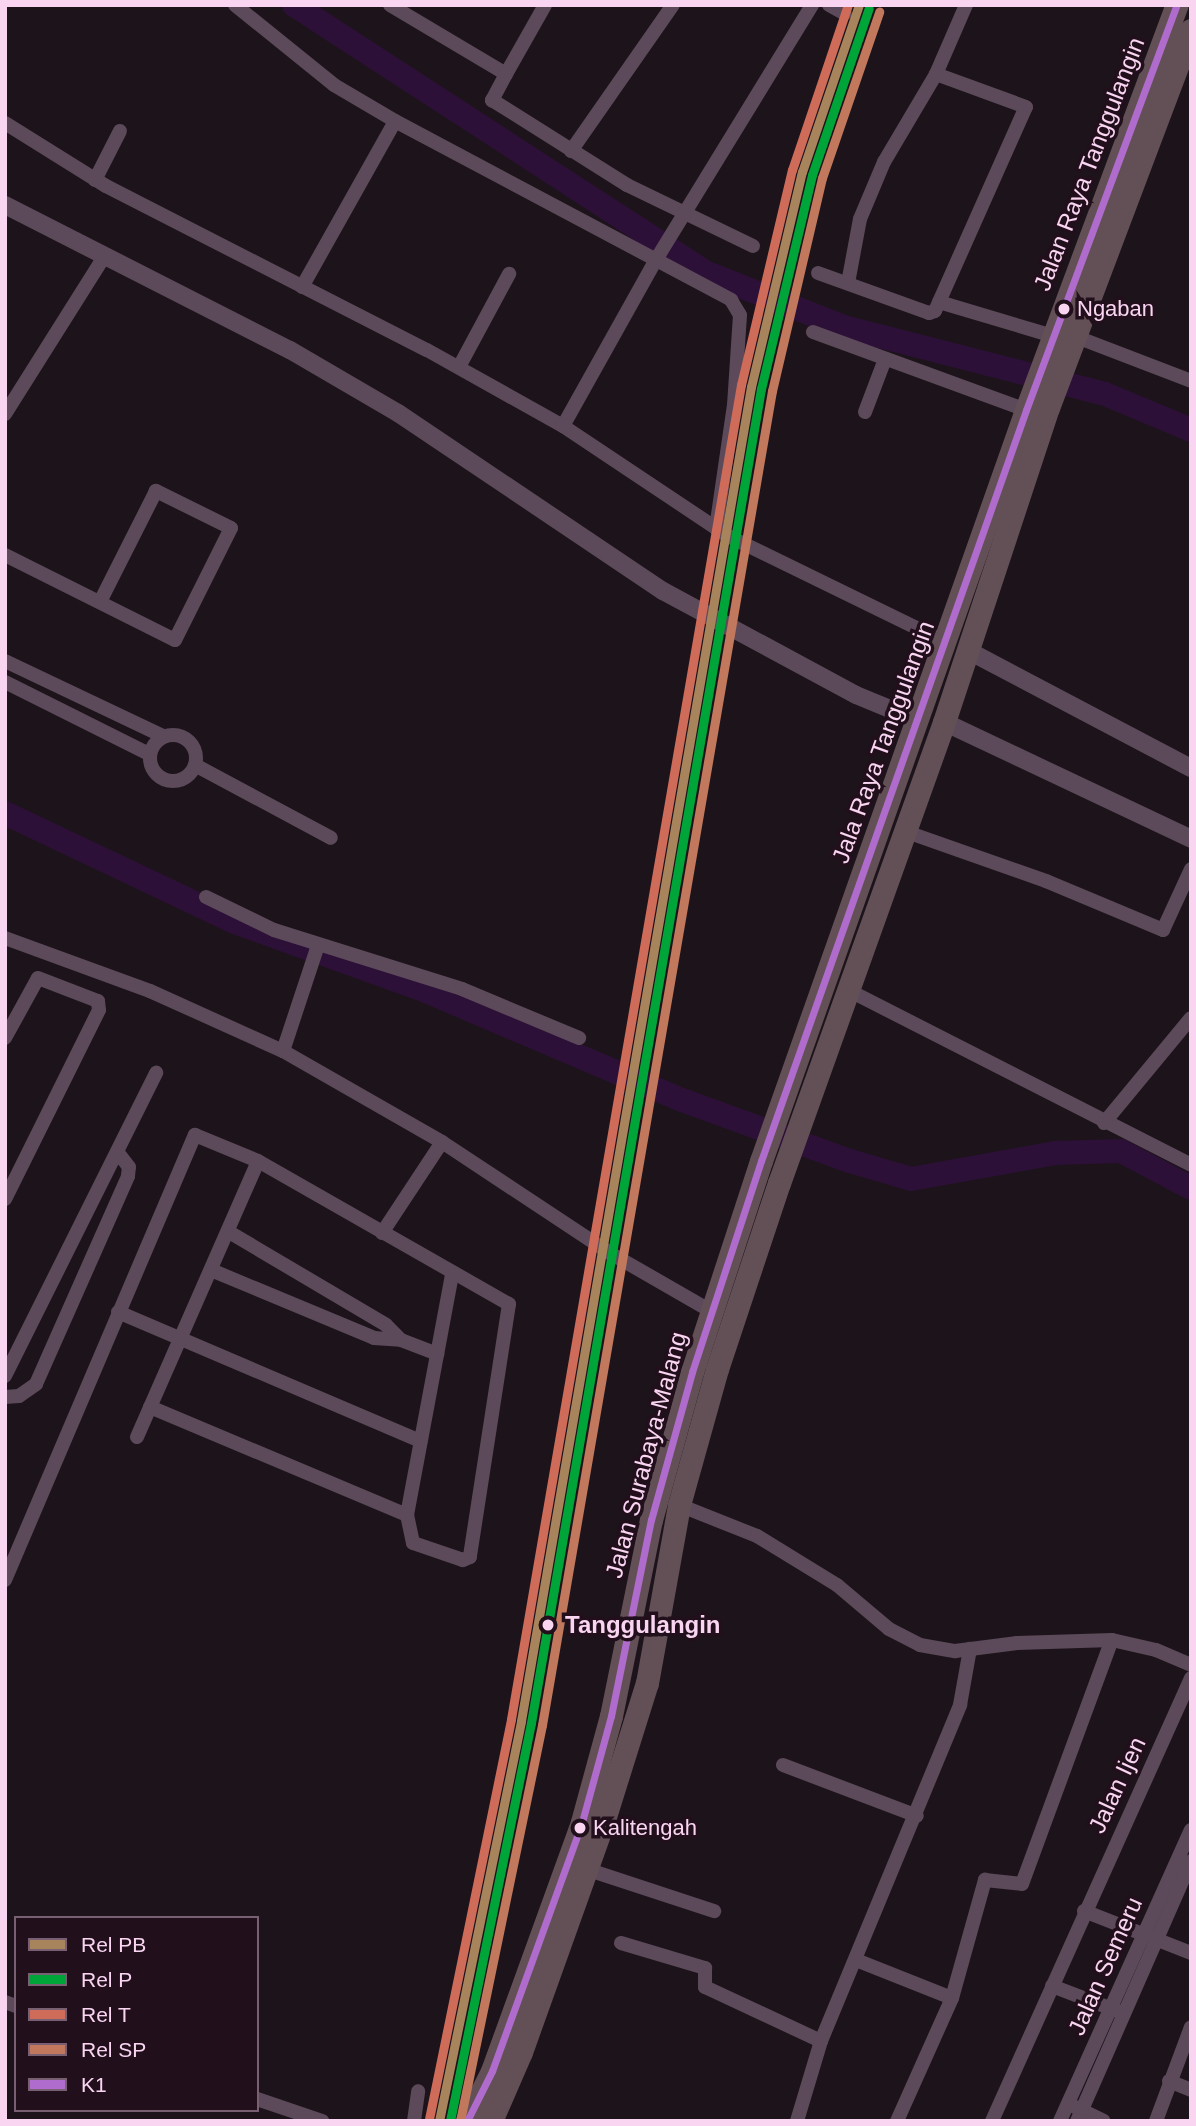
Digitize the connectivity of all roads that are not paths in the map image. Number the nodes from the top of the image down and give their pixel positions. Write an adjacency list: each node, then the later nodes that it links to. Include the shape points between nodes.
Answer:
1 (235, 5): 13 (street, via 334,85)
2 (390, 5): 11 (street)
3 (544, 5): 11 (street)
4 (673, 5): 16 (street)
5 (812, 5): 19 (street, via 746,120)
6 (829, 5): 9 (street)
7 (966, 5): 12 (street)
8 (1177, 5): 29 (highway, Jalan Raya Tanggulangin)
9 (845, 14)
10 (1191, 30): 29 (highway)
11 (506, 74): 16 (street, via 492,100)
12 (936, 74): 25 (street, via 884,162 860,219); 27 (street, via 1026,107)
13 (395, 121): 22 (street); 26 (street)
14 (5, 123): 17 (street)
15 (120, 131): 17 (street)
16 (571, 151): 19 (street)
17 (95, 180): 26 (street)
18 (5, 205): 21 (street)
19 (681, 218): 20 (street); 22 (street)
20 (753, 246)
21 (104, 256): 35 (street); 45 (street, via 256,331 398,412 663,591 856,695)
22 (657, 257): 36 (street); 37 (street, via 731,300 740,315 729,460)
23 (818, 273): 25 (street)
24 (509, 274): 31 (street)
25 (848, 283): 27 (street, via 929,313)
26 (302, 287): 31 (street)
27 (939, 302): 29 (street)
28 (813, 332): 30 (street)
29 (1062, 339): 32 (street); 33 (highway, Jala Raya Tanggulangin)
30 (885, 359): 33 (street); 34 (street)
31 (459, 368): 36 (street)
32 (1191, 381)
33 (1035, 405): 40 (highway, Jala Raya Tanggulangin)
34 (865, 412)
35 (5, 414)
36 (563, 426): 37 (street)
37 (716, 529): 40 (street)
38 (5, 555): 39 (street)
39 (100, 602): 39 (street, via 156,491 231,528 175,640)
40 (957, 646): 45 (highway, Jala Raya Tanggulangin); 46 (highway); 50 (street)
41 (5, 661): 43 (street)
42 (5, 682): 44 (street)
43 (64, 689): 44 (street); 47 (street)
44 (55, 707): 48 (street)
45 (919, 721): 56 (highway, Jala Raya Tanggulangin)
46 (943, 722): 51 (highway); 53 (street)
47 (163, 736): 48 (street); 49 (street, via 184,737 196,754)
48 (149, 754): 49 (street, via 150,766 167,781 189,775)
49 (195, 765): 52 (street)
50 (1191, 768)
51 (904, 831): 54 (street, via 1046,880 1163,930 1168,928); 57 (highway)
52 (331, 838)
53 (1191, 839)
54 (1191, 869)
55 (205, 897): 59 (street)
56 (843, 928): 57 (highway); 68 (highway, Jala Raya Tanggulangin)
57 (868, 934): 62 (highway)
58 (5, 939): 60 (street)
59 (317, 947): 65 (street, via 462,989); 66 (street)
60 (83, 968): 61 (street); 66 (street, via 149,991)
61 (71, 990): 64 (street, via 34,980); 74 (street, via 96,999 99,1010)
62 (848, 990): 69 (street); 89 (highway, via 717,1368)
63 (1191, 1017): 69 (street)
64 (5, 1038)
65 (579, 1038)
66 (283, 1051): 70 (street)
67 (156, 1073): 71 (street)
68 (782, 1103): 79 (highway, Jalan Surabaya-Malang)
69 (1104, 1123): 73 (street)
70 (442, 1142): 76 (street); 79 (street, via 610,1253)
71 (120, 1154): 84 (street); 85 (street, via 129,1167 128,1176 37,1384 19,1396)
72 (258, 1161): 75 (street); 76 (street); 80 (street, via 195,1135)
73 (1191, 1166)
74 (5, 1199)
75 (229, 1232): 77 (street); 82 (street, via 386,1325)
76 (382, 1233): 78 (street)
77 (211, 1270): 81 (street); 82 (street, via 374,1338)
78 (452, 1274): 83 (street); 90 (street, via 510,1308 470,1557 463,1560 413,1544)
79 (711, 1311): 119 (highway, Jalan Surabaya-Malang, via 651,1520 611,1716 582,1822 492,2071)
80 (118, 1312): 81 (street); 91 (street)
81 (180, 1339): 86 (street); 88 (street)
82 (401, 1340): 83 (street)
83 (437, 1354): 88 (street)
84 (5, 1376)
85 (5, 1397)
86 (150, 1407): 87 (street); 90 (street)
87 (137, 1437)
88 (421, 1441): 90 (street)
89 (679, 1505): 93 (street, via 757,1536 837,1585 905,1639 931,1648); 100 (highway, via 648,1683)
90 (407, 1515)
91 (5, 1580)
92 (1112, 1640): 93 (street); 94 (street, via 1156,1650); 108 (street, via 1022,1884 985,1880)
93 (970, 1649): 97 (street, via 960,1704)
94 (1191, 1665)
95 (1191, 1678): 101 (street, Jalan Ijen)
96 (783, 1765): 97 (street)
97 (916, 1815): 106 (street)
98 (1191, 1830): 103 (street, Jalan Semeru)
99 (1191, 1861): 103 (street, Jalan Semeru)
100 (586, 1869): 102 (street); 120 (highway, via 521,2052)
101 (1084, 1911): 103 (street); 107 (street, Jalan Ijen)
102 (714, 1912)
103 (1149, 1938): 105 (street); 109 (street, Jalan Semeru)
104 (621, 1943): 111 (street, via 705,1968 705,1987)
105 (1191, 1953)
106 (856, 1961): 108 (street); 111 (street)
107 (1052, 1986): 109 (street); 123 (street, Jalan Ijen)
108 (952, 1998): 122 (street)
109 (1118, 2011): 116 (street, Jalan Semeru)
110 (1191, 2027): 112 (street)
111 (821, 2041): 121 (street)
112 (1169, 2081): 113 (street); 126 (street)
113 (1191, 2090)
114 (418, 2091): 118 (street)
115 (259, 2100): 117 (street)
116 (1075, 2112): 124 (street, Jalan Semeru); 125 (street)
117 (322, 2121)
118 (414, 2121)
119 (467, 2121)
120 (491, 2121)
121 (797, 2121)
122 (897, 2121)
123 (992, 2121)
124 (1060, 2121)
125 (1104, 2121)
126 (1156, 2121)

